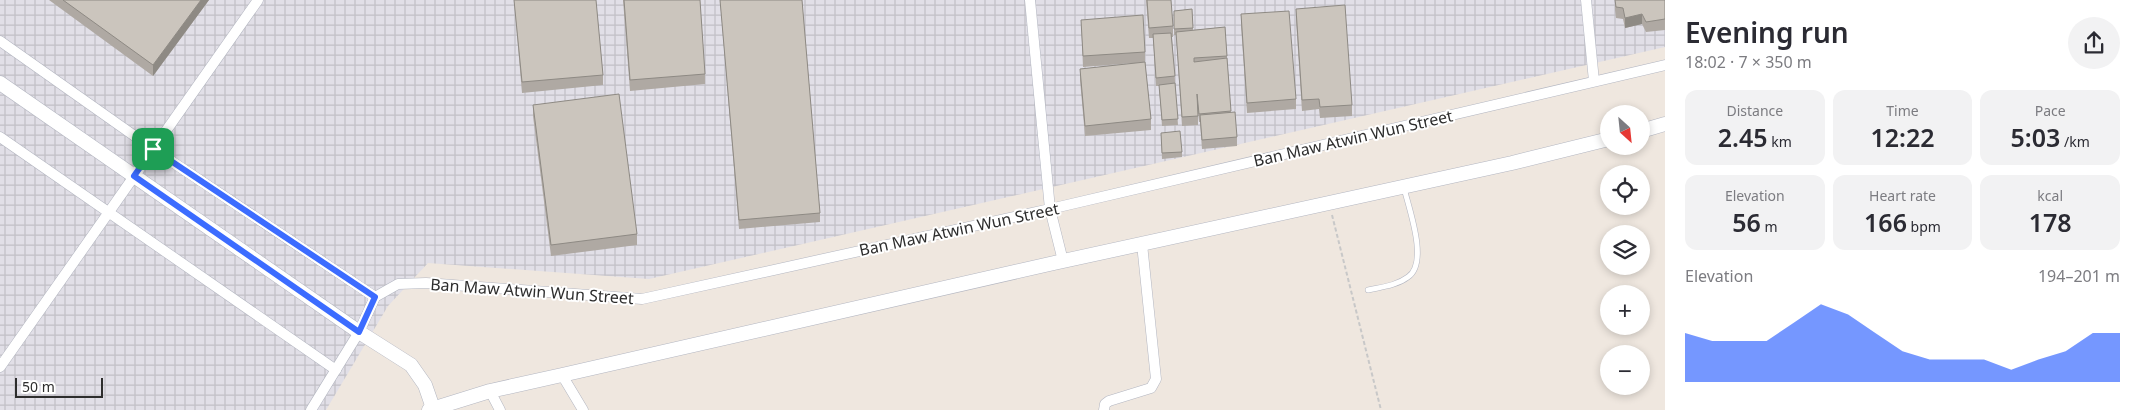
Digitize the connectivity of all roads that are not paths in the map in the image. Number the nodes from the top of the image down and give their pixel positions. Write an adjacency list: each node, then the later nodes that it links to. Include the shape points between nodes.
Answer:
1 (258, 0): 12 (street)
2 (1030, 0): 15 (street)
3 (1586, 0): 6 (street)
4 (0, 41): 12 (street)
5 (1665, 65): 6 (street, Ban Maw Atwin Wun Street)
6 (1594, 82): 15 (street, Ban Maw Atwin Wun Street)
7 (0, 83): 13 (main road)
8 (1665, 124): 9 (main road)
9 (1650, 128)
10 (0, 137): 16 (street)
11 (1600, 141): 14 (main road)
12 (153, 149): 13 (street); 20 (street)
13 (134, 176): 16 (street); 21 (main road)
14 (1404, 187): 17 (main road); 19 (lane, via 1419,252 1416,266 1410,276 1394,285)
15 (1050, 209): 18 (street); 20 (street, Ban Maw Atwin Wun Street, via 642,299 426,283 398,284)
16 (108, 212): 22 (street); 23 (street)
17 (1142, 244): 18 (main road); 30 (street, via 1156,379 1151,388 1109,401)
18 (1063, 261): 24 (main road)
19 (1368, 290)
20 (375, 297): 21 (street)
21 (359, 332): 23 (street); 26 (main road, via 411,365 425,385)
22 (0, 367)
23 (336, 370): 27 (street)
24 (562, 374): 25 (main road); 29 (street)
25 (490, 391): 26 (main road); 28 (street)
26 (431, 409)
27 (311, 410)
28 (500, 410)
29 (583, 410)
30 (1104, 410)

